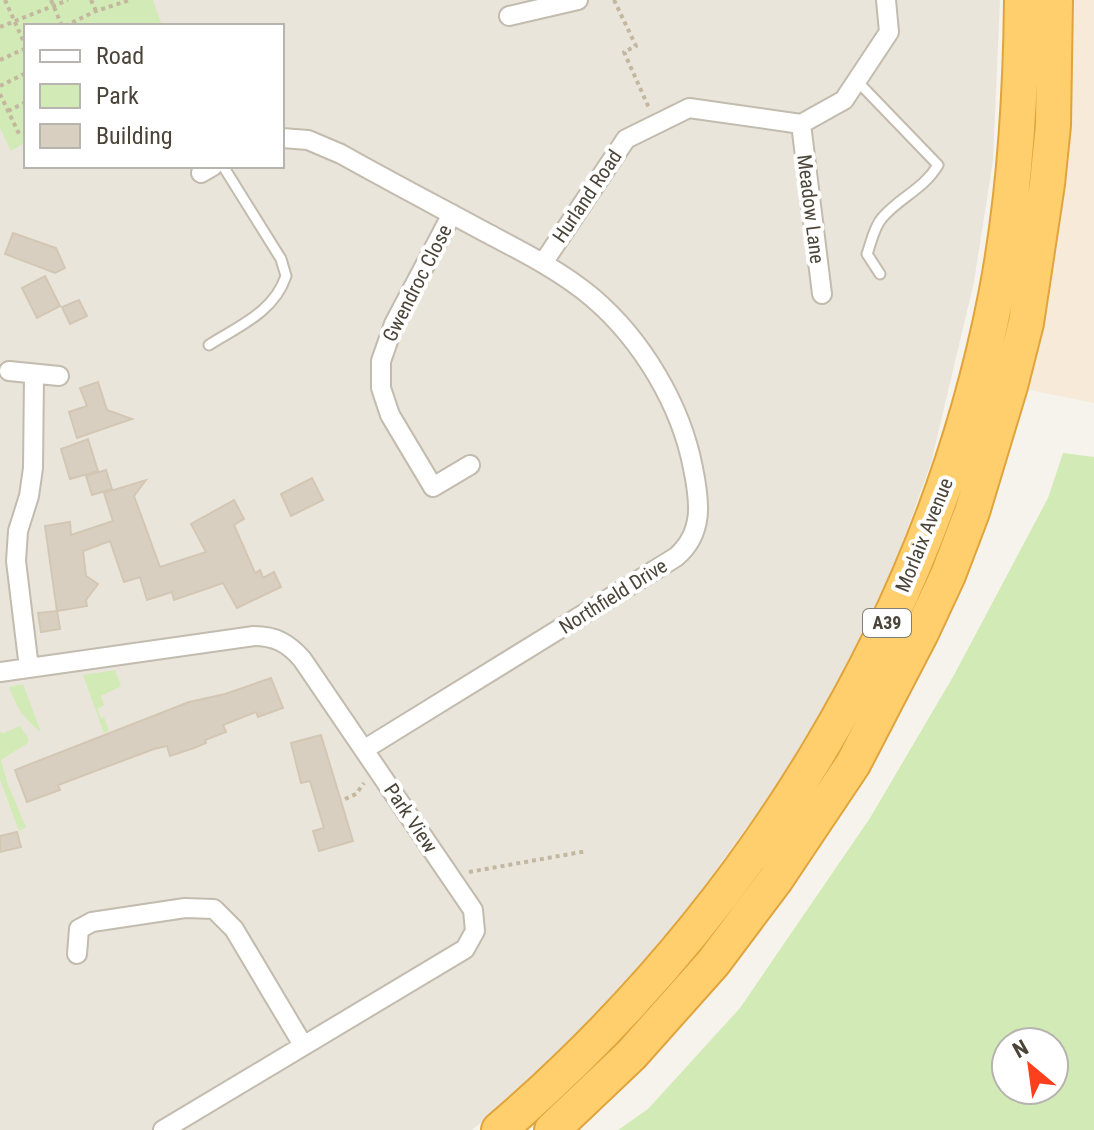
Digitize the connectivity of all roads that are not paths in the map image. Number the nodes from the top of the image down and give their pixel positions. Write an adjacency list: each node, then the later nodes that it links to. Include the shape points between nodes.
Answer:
1 (578, 0): 5 (street)
2 (886, 0): 6 (street, via 889,32)
3 (1022, 0): 25 (highway, Morlaix Avenue / A39, via 1018,125 996,296 950,469 899,597 825,742 738,874 629,1005)
4 (1055, 0): 26 (highway, Morlaix Avenue / A39, via 1053,125 1026,323 948,575 853,764 776,879 713,963 631,1055)
5 (509, 16)
6 (857, 81): 7 (street, via 844,100); 12 (lane, via 938,165 929,181 879,221 867,254)
7 (801, 124): 11 (street, Hurland Road, via 689,108 626,139); 13 (street, Meadow Lane)
8 (284, 138): 10 (street, Northfield Drive, via 333,150)
9 (224, 168): 14 (lane, via 281,259 286,276 266,309)
10 (452, 214): 11 (street, Northfield Drive); 18 (street, Gwendroc Close, via 389,335 380,374 390,415 433,487)
11 (543, 263): 21 (street, Northfield Drive, via 614,318 662,386 691,458 695,535 667,563)
12 (880, 274)
13 (822, 294)
14 (209, 345)
15 (9, 371): 16 (street)
16 (34, 375): 17 (street); 19 (street, via 33,468 16,561)
17 (59, 376)
18 (470, 465)
19 (29, 668): 20 (street, Park View); 21 (street, Park View, via 254,636 277,638 302,659)
20 (0, 672)
21 (365, 749): 23 (street, Park View, via 476,917 475,931 470,944 446,961)
22 (77, 954): 23 (street, via 79,929 92,922 185,908 214,909 234,929)
23 (303, 1045): 24 (street, Park View)
24 (163, 1130)
25 (499, 1130)
26 (552, 1130)

